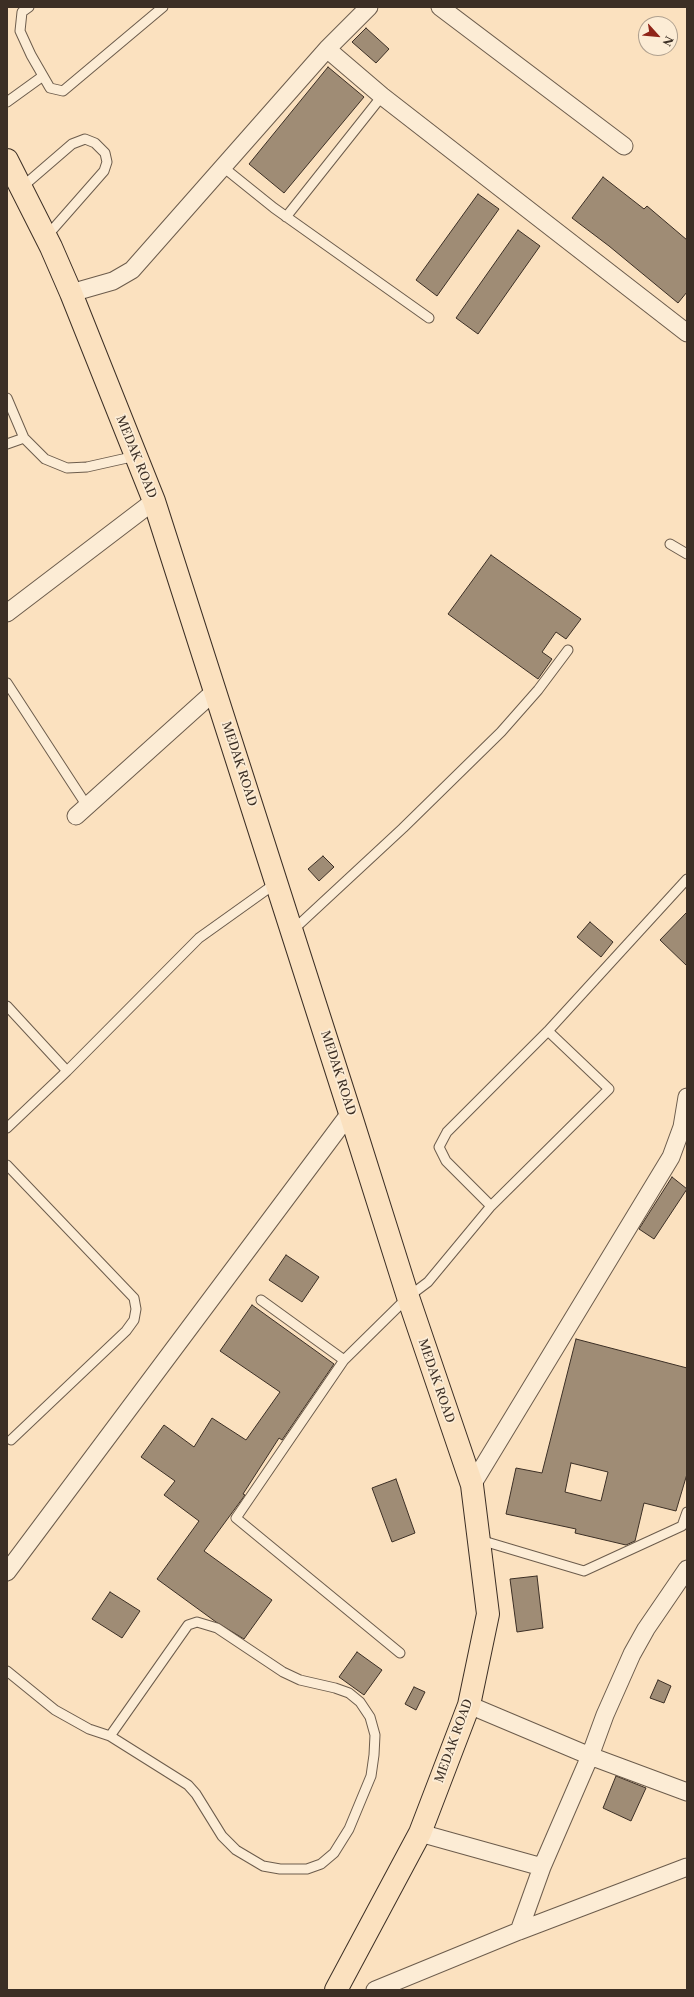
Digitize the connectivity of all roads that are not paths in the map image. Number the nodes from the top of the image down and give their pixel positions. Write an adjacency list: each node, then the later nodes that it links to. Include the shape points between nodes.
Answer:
1 (29, 7): 6 (lane, via 22,12 20,31)
2 (163, 7): 6 (lane, via 63,90 50,88)
3 (369, 7): 5 (street)
4 (440, 7): 9 (street)
5 (327, 49): 7 (street); 11 (street)
6 (43, 76): 8 (lane)
7 (382, 96): 13 (lane); 17 (street)
8 (7, 102)
9 (624, 146)
10 (7, 160): 12 (main road, MEDAK ROAD)
11 (224, 167): 13 (lane); 15 (street, via 132,270 113,281)
12 (21, 188): 14 (main road, MEDAK ROAD); 14 (lane, via 72,144 85,139 95,143 105,153 107,162 104,172)
13 (286, 217): 16 (lane)
14 (46, 237): 15 (main road, MEDAK ROAD)
15 (71, 293): 21 (main road, MEDAK ROAD)
16 (429, 318)
17 (687, 333)
18 (7, 398): 19 (lane)
19 (24, 438): 20 (lane); 21 (lane, via 45,459 67,468 87,467)
20 (7, 444)
21 (136, 456): 22 (main road, MEDAK ROAD)
22 (154, 501): 25 (street); 28 (main road, MEDAK ROAD)
23 (670, 544): 24 (lane)
24 (687, 554)
25 (7, 613)
26 (568, 650): 32 (lane, via 538,690 501,732)
27 (7, 683): 29 (lane)
28 (215, 691): 29 (street); 31 (main road, MEDAK ROAD)
29 (82, 811)
30 (687, 878): 34 (lane)
31 (277, 882): 32 (main road, MEDAK ROAD); 35 (lane, via 199,938)
32 (292, 932): 37 (main road, MEDAK ROAD)
33 (7, 1006): 35 (lane)
34 (548, 1031): 40 (lane, via 447,1132 440,1147 446,1161); 40 (lane, via 609,1089)
35 (67, 1071): 38 (lane)
36 (687, 1097): 45 (street, via 682,1127 671,1157)
37 (350, 1113): 41 (main road, MEDAK ROAD); 48 (street)
38 (7, 1128)
39 (7, 1165): 44 (lane, via 134,1298 136,1309 134,1320 126,1331)
40 (491, 1206): 41 (lane, via 428,1282)
41 (408, 1297): 43 (lane); 45 (main road, MEDAK ROAD)
42 (261, 1300): 43 (lane)
43 (344, 1360): 50 (lane, via 236,1518)
44 (11, 1440)
45 (472, 1485): 47 (main road, MEDAK ROAD)
46 (687, 1512): 47 (lane, via 682,1526 584,1571)
47 (478, 1539): 52 (main road, MEDAK ROAD, via 488,1614)
48 (9, 1564)
49 (687, 1569): 54 (street, via 632,1654 604,1715)
50 (400, 1653)
51 (7, 1671): 53 (lane, via 56,1710 88,1729)
52 (469, 1705): 54 (street); 56 (main road, MEDAK ROAD)
53 (110, 1736): 53 (lane, via 188,1785 222,1836 236,1850 263,1866 307,1869 321,1864 334,1853 349,1829 368,1783 375,1735 370,1717 360,1702 349,1693 288,1675 217,1628 197,1622 188,1625)
54 (590, 1756): 55 (street); 57 (street)
55 (687, 1792)
56 (420, 1833): 57 (street); 60 (main road, MEDAK ROAD)
57 (542, 1868): 59 (street)
58 (686, 1868): 59 (street)
59 (519, 1931): 61 (street)
60 (336, 1990)
61 (375, 1990)

